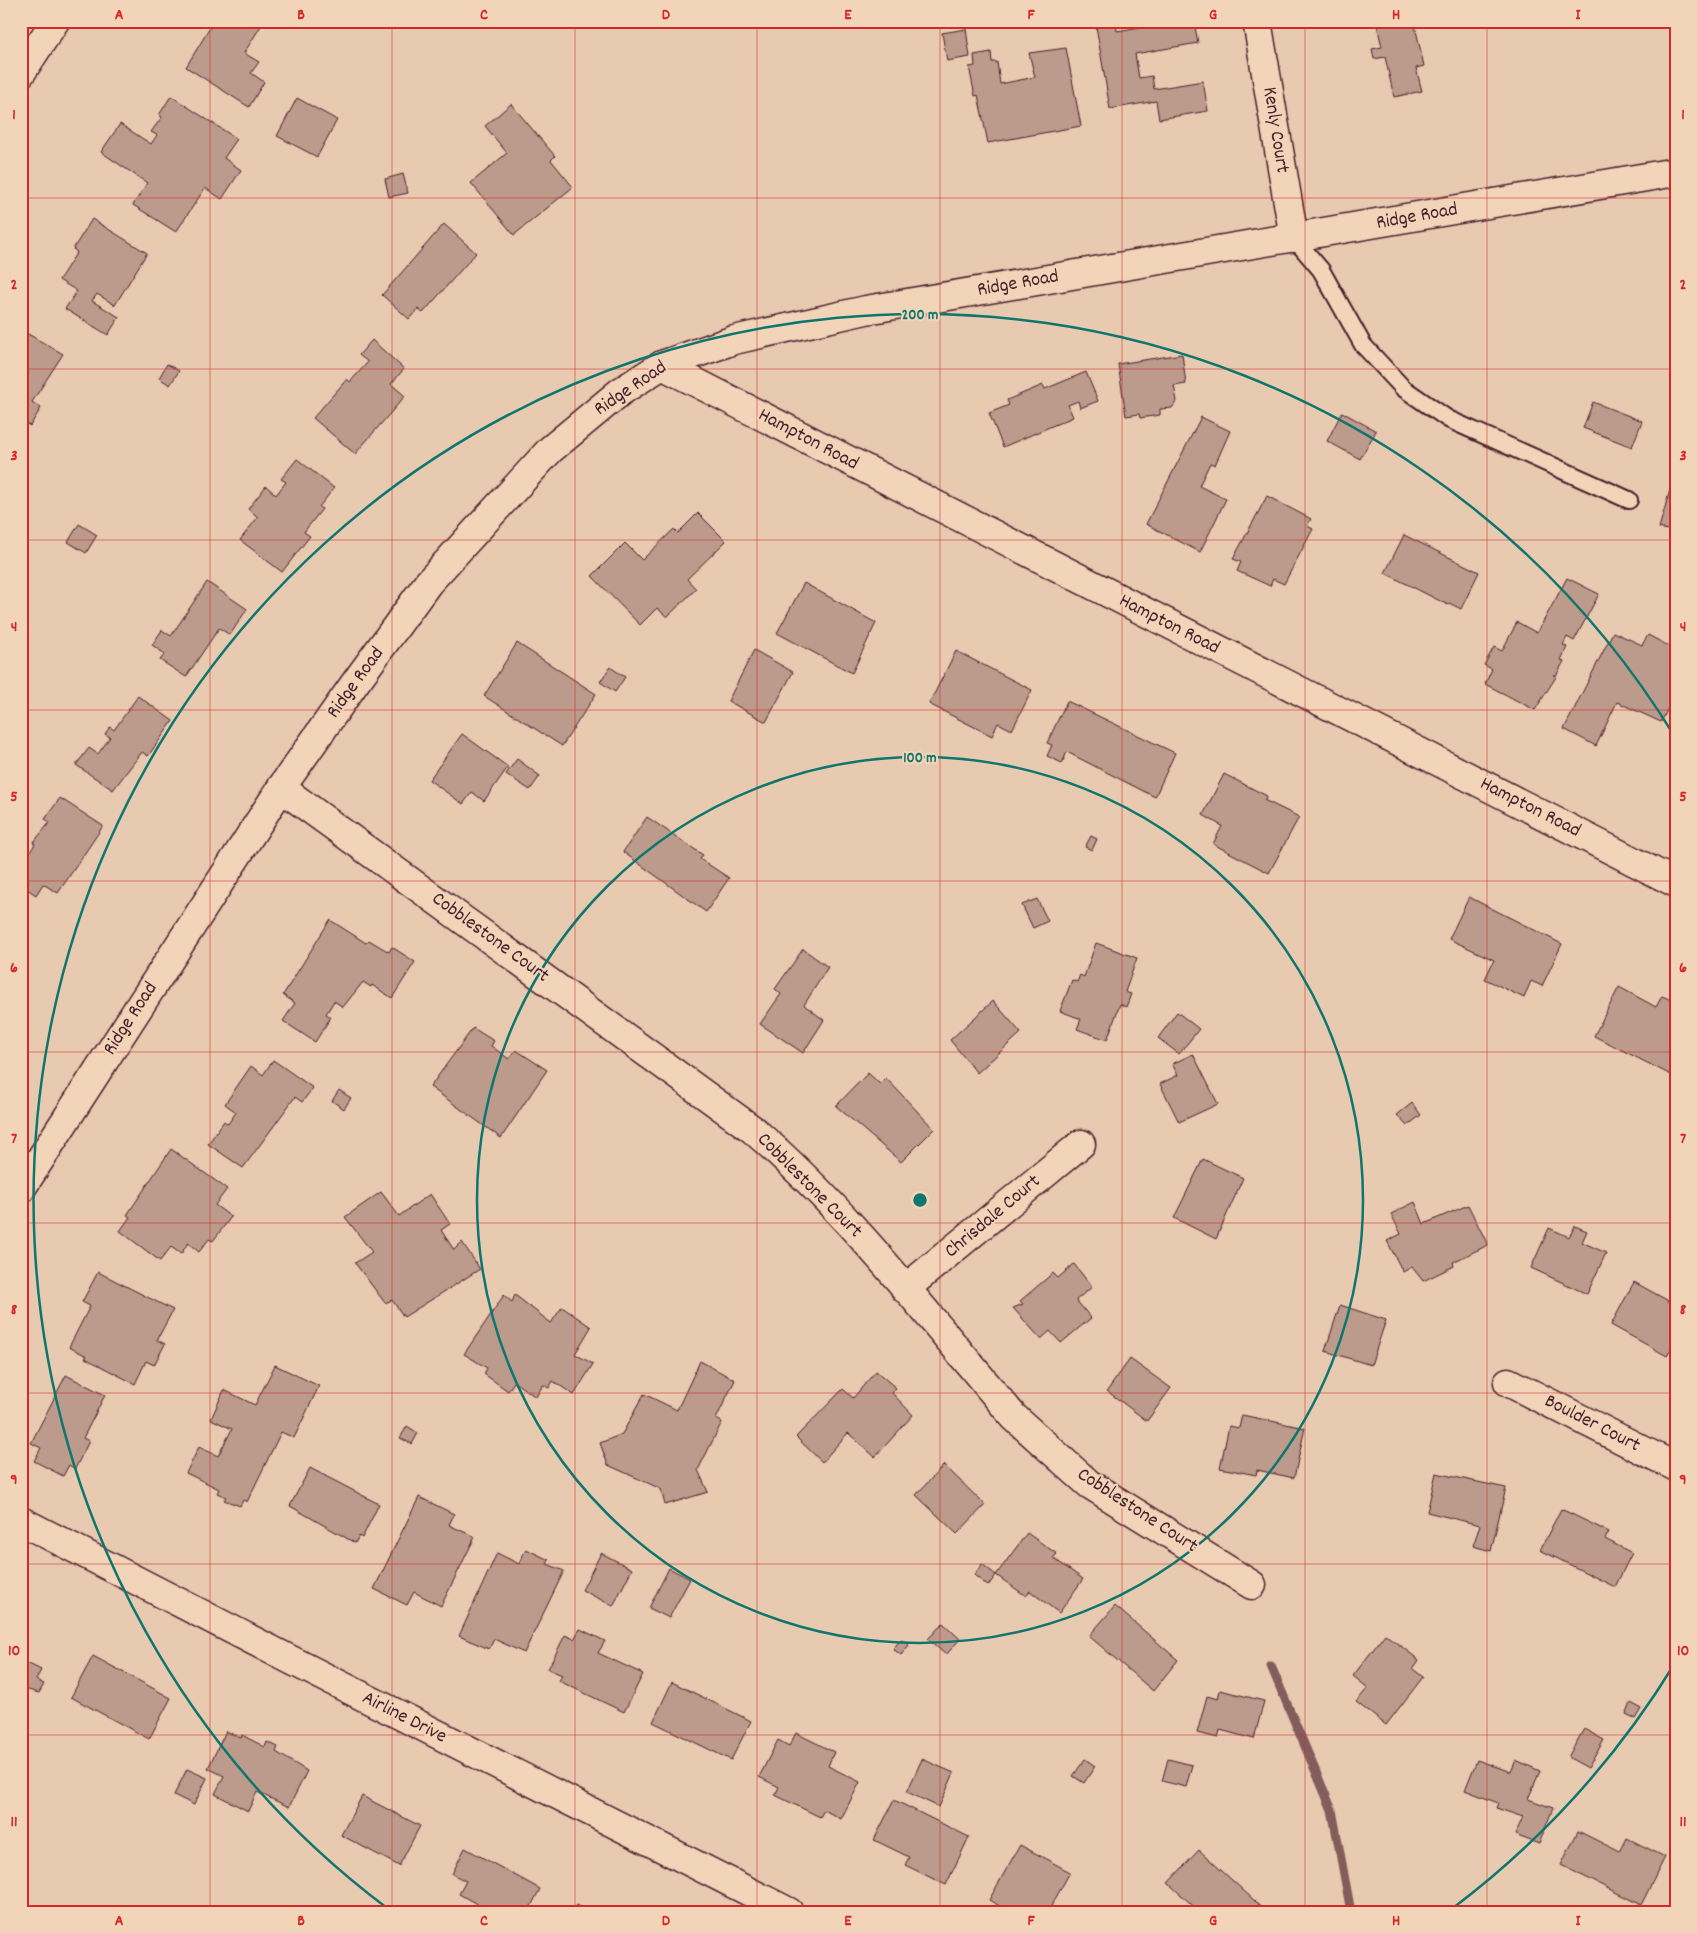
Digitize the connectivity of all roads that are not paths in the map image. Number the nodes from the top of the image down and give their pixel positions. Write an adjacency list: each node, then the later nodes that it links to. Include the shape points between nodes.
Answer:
1 (55, 21): 3 (street)
2 (1257, 21): 5 (street, Kenly Court)
3 (21, 73)
4 (1676, 172): 5 (street, Ridge Road)
5 (1294, 238): 6 (street, Ridge Road, via 866,310 734,340); 7 (lane, via 1321,270 1362,345 1403,388 1448,419)
6 (662, 365): 8 (street, Ridge Road, via 620,392 550,450 428,583); 9 (street, Hampton Road)
7 (1629, 500)
8 (281, 788): 11 (street, Ridge Road); 12 (street, Cobblestone Court, via 752,1129 824,1197)
9 (1676, 883)
10 (1081, 1144): 12 (street, Chrisdale Court)
11 (21, 1189)
12 (905, 1289): 16 (street, Cobblestone Court, via 1014,1417 1045,1447 1089,1484)
13 (1508, 1382): 14 (street, Boulder Court)
14 (1676, 1467)
15 (21, 1521): 17 (street, Airline Drive)
16 (1252, 1585)
17 (789, 1912)

